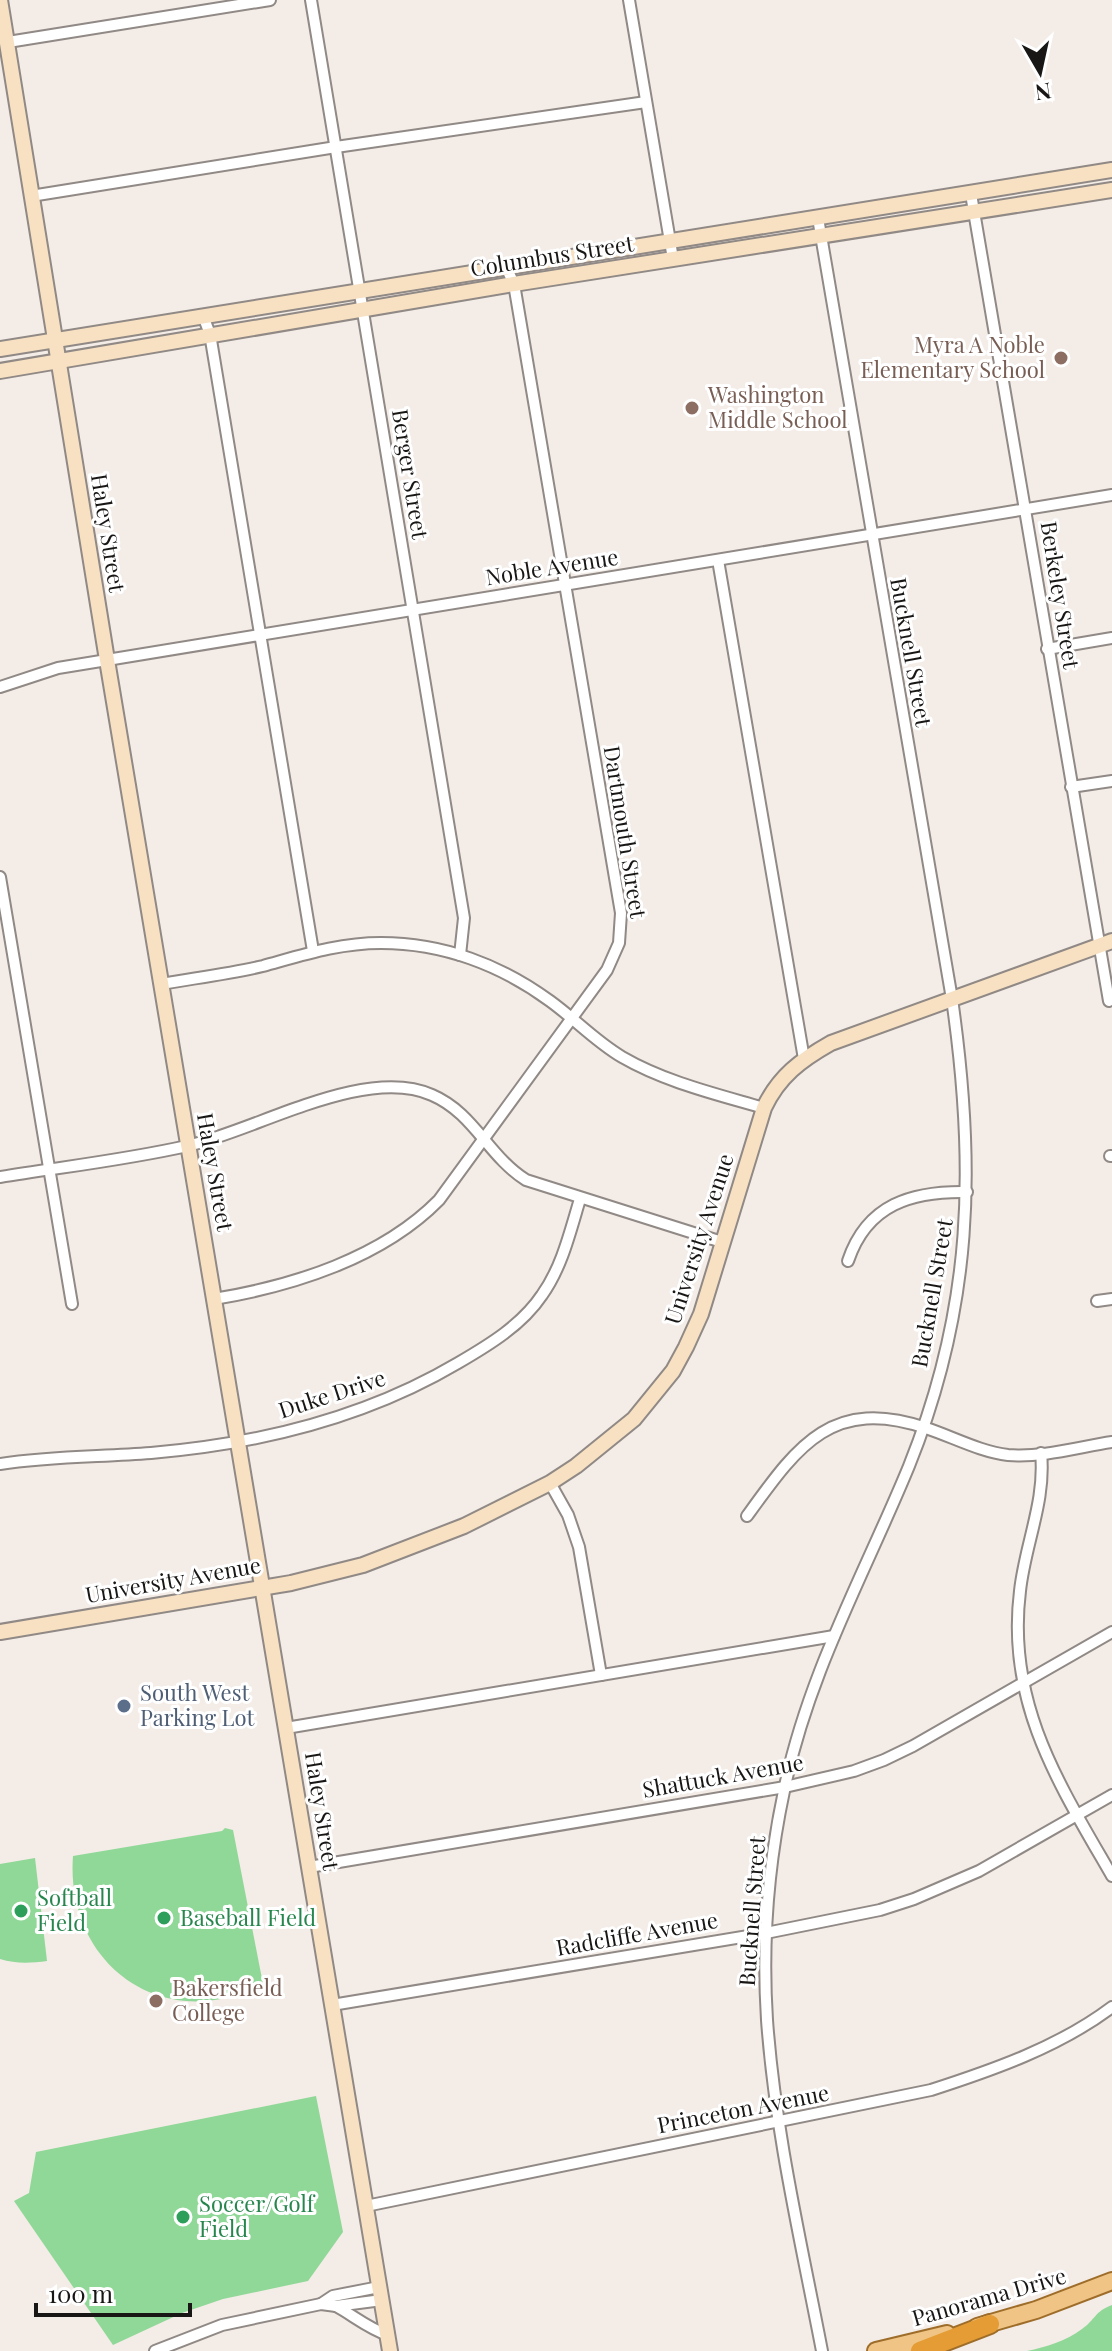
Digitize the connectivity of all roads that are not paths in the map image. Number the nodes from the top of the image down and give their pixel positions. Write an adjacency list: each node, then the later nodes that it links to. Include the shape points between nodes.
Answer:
1 (0, 0): 5 (street, Haley Street)
2 (270, 0): 5 (street)
3 (311, 0): 7 (street, Berger Street)
4 (629, 0): 6 (street)
5 (8, 42): 11 (street, Haley Street)
6 (646, 102): 7 (street); 15 (street)
7 (336, 147): 11 (street); 19 (street, Berger Street)
8 (1112, 170): 10 (street, Columbus Street)
9 (1112, 190): 12 (street, Columbus Street)
10 (971, 194): 12 (street, Berkeley Street); 13 (street, Columbus Street)
11 (31, 196): 23 (street, Haley Street)
12 (974, 211): 14 (street, Columbus Street); 28 (street, Berkeley Street)
13 (818, 218): 14 (street, Bucknell Street); 15 (street, Columbus Street)
14 (821, 236): 16 (street, Columbus Street); 29 (street, Bucknell Street)
15 (670, 243): 16 (street); 17 (street, Columbus Street)
16 (673, 259): 18 (street, Columbus Street)
17 (506, 267): 18 (street, Dartmouth Street); 19 (street, Columbus Street)
18 (514, 284): 20 (street, Columbus Street); 31 (street, Dartmouth Street)
19 (360, 290): 20 (street, Berger Street); 21 (street, Columbus Street)
20 (364, 310): 22 (street, Columbus Street); 32 (street, Berger Street)
21 (203, 316): 22 (street); 23 (street, Columbus Street)
22 (210, 334): 25 (street, Columbus Street); 33 (street)
23 (54, 341): 24 (street, Columbus Street); 25 (street, Haley Street)
24 (0, 349)
25 (58, 360): 26 (street, Columbus Street); 36 (street, Haley Street)
26 (0, 371)
27 (1112, 495): 28 (street, Noble Avenue)
28 (1026, 509): 29 (street, Noble Avenue); 35 (street, Berkeley Street)
29 (870, 535): 30 (street, Noble Avenue); 45 (street, Bucknell Street)
30 (718, 560): 31 (street, Noble Avenue); 48 (street)
31 (565, 585): 32 (street, Noble Avenue); 47 (street, Dartmouth Street, via 621,913 614,957)
32 (412, 610): 33 (street, Noble Avenue); 43 (street, Berger Street, via 464,918)
33 (259, 635): 36 (street, Noble Avenue); 42 (street)
34 (1112, 638): 35 (street)
35 (1047, 649): 39 (street, Berkeley Street)
36 (107, 660): 37 (street, Noble Avenue); 44 (street, Haley Street)
37 (0, 687)
38 (1112, 781): 39 (street)
39 (1071, 787): 41 (street, Berkeley Street)
40 (0, 877): 52 (street)
41 (1106, 943): 45 (street, University Avenue); 46 (street, Berkeley Street)
42 (313, 951): 43 (street, via 383,943); 44 (street)
43 (460, 955): 47 (street, via 529,986)
44 (161, 984): 51 (street, Haley Street)
45 (952, 999): 48 (street, University Avenue, via 831,1043); 54 (street, Bucknell Street, via 965,1099)
46 (1109, 1001)
47 (572, 1019): 49 (street, via 642,1068); 50 (street, Dartmouth Street)
48 (804, 1059): 49 (street, University Avenue, via 778,1083)
49 (764, 1108): 56 (street, University Avenue)
50 (484, 1140): 51 (street, via 447,1103 419,1090 389,1085 356,1090); 55 (street, via 501,1162 526,1180); 58 (street, Dartmouth Street, via 439,1200 389,1237 302,1278)
51 (188, 1146): 52 (street); 58 (street, Haley Street)
52 (49, 1169): 53 (street); 61 (street)
53 (0, 1177)
54 (967, 1192): 57 (street, via 920,1193 889,1207 866,1228); 62 (street, Bucknell Street, via 954,1315)
55 (580, 1199): 56 (street); 63 (street, Duke Drive, via 551,1281 530,1311 499,1337 445,1371 378,1402 308,1426)
56 (722, 1242): 67 (street, University Avenue, via 701,1314 673,1371 634,1419)
57 (848, 1261)
58 (214, 1299): 63 (street, Haley Street)
59 (1112, 1299): 60 (street)
60 (1097, 1301)
61 (72, 1304)
62 (923, 1427): 65 (street, via 1006,1455); 68 (street, via 874,1418 823,1432 795,1452); 72 (street, Bucknell Street)
63 (238, 1440): 66 (street, Duke Drive, via 151,1453); 69 (street, Haley Street)
64 (1112, 1442): 65 (street)
65 (1041, 1453): 74 (street, via 1042,1492 1019,1601)
66 (0, 1464)
67 (550, 1483): 69 (street, University Avenue, via 398,1553 327,1575); 73 (street, via 579,1547)
68 (747, 1516)
69 (262, 1587): 70 (street, University Avenue); 75 (street, Haley Street)
70 (0, 1632)
71 (1112, 1632): 74 (street, Shattuck Avenue)
72 (834, 1636): 73 (street); 76 (street, Bucknell Street)
73 (601, 1675): 75 (street)
74 (1023, 1683): 76 (street, Shattuck Avenue, via 884,1760); 78 (street, via 1038,1738)
75 (286, 1728): 79 (street, Haley Street)
76 (785, 1787): 79 (street, Shattuck Avenue); 81 (street, Bucknell Street, via 770,1871)
77 (1112, 1795): 78 (street, Radcliffe Avenue)
78 (1077, 1815): 80 (street); 81 (street, Radcliffe Avenue, via 979,1871 914,1899 845,1919)
79 (309, 1867): 82 (street, Haley Street)
80 (1112, 1876)
81 (766, 1933): 82 (street, Radcliffe Avenue); 84 (street, Bucknell Street, via 767,2018)
82 (332, 2005): 85 (street, Haley Street)
83 (1112, 2007): 84 (street, Princeton Avenue, via 1044,2047 966,2079)
84 (780, 2122): 85 (street, Princeton Avenue); 94 (street, Bucknell Street)
85 (366, 2206): 87 (street, Haley Street)
86 (1112, 2281): 90 (main road, Panorama Drive)
87 (380, 2293): 88 (street, via 333,2296); 89 (street); 91 (street, Haley Street)
88 (321, 2304): 89 (street); 92 (street, via 222,2325)
89 (336, 2306): 91 (street)
90 (990, 2324): 95 (main road, Panorama Drive); 96 (highway)
91 (388, 2335): 93 (street, Haley Street)
92 (155, 2351)
93 (390, 2351)
94 (822, 2351)
95 (876, 2351)
96 (920, 2351)

